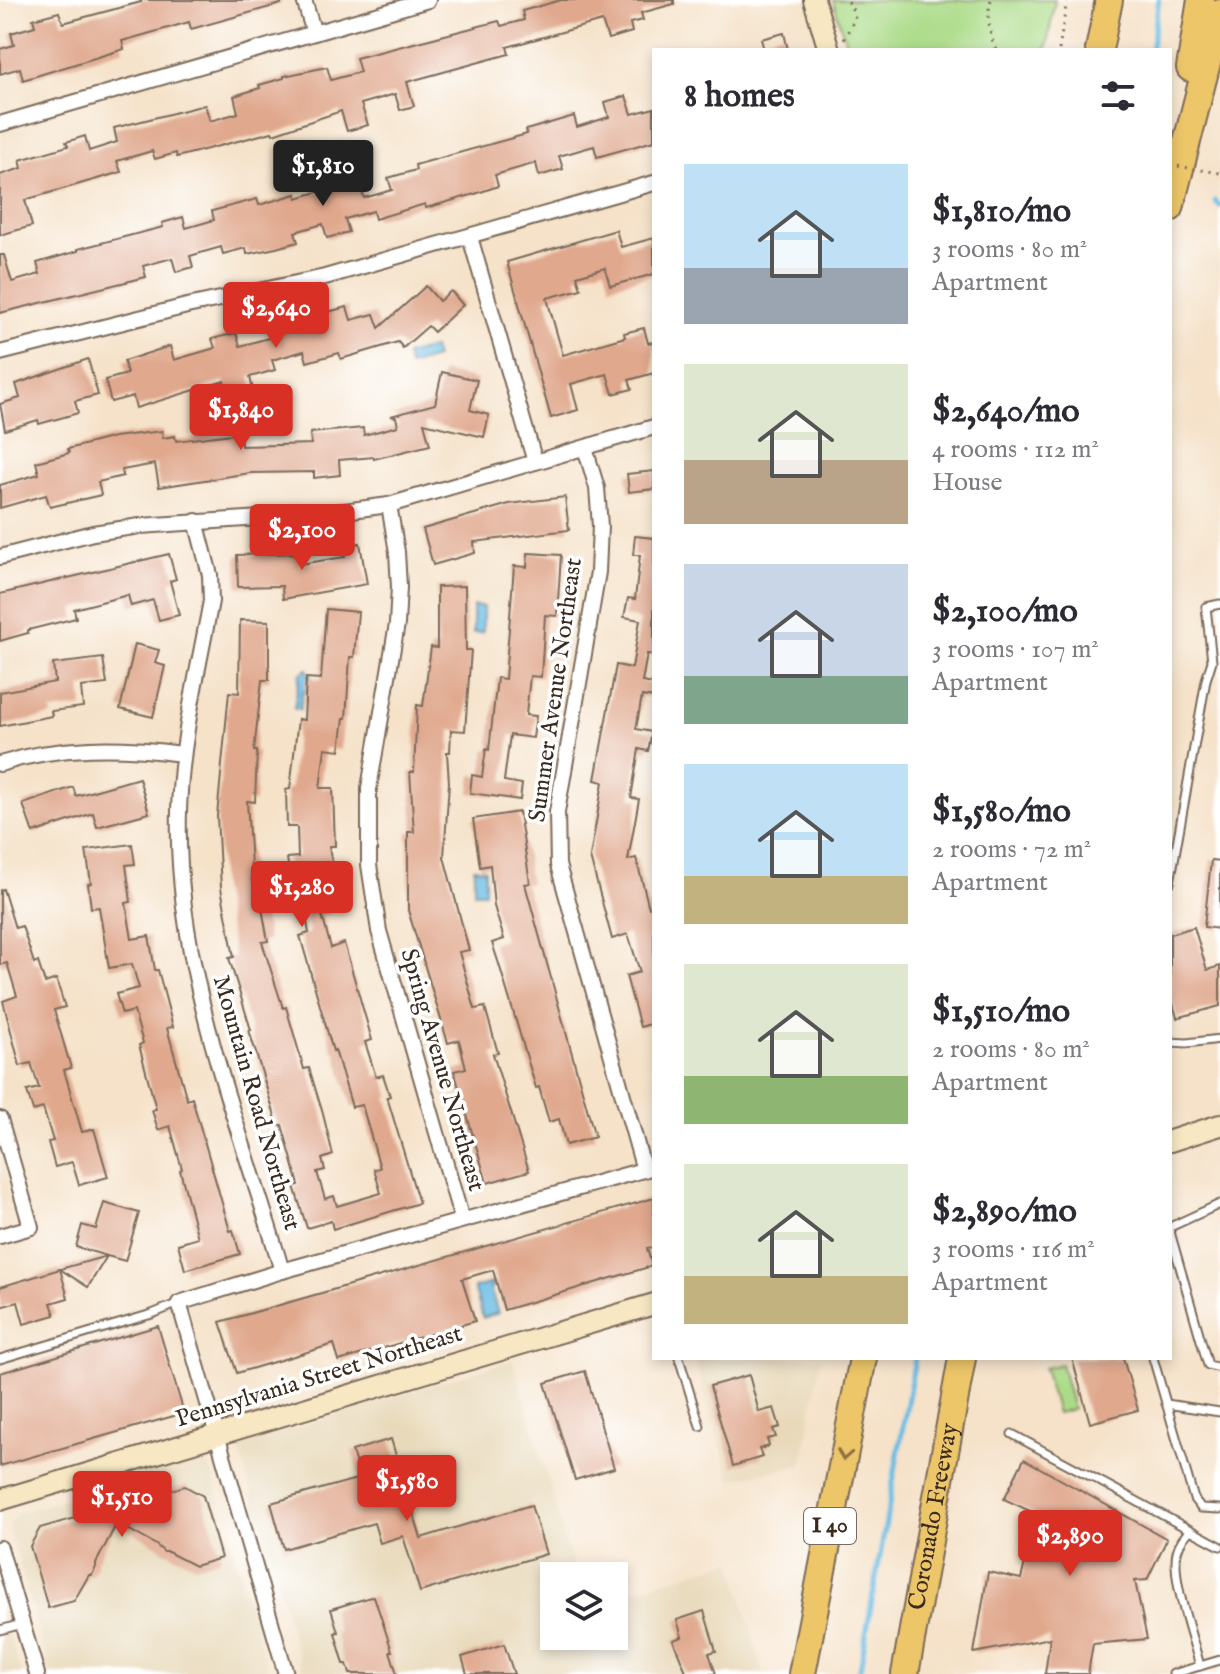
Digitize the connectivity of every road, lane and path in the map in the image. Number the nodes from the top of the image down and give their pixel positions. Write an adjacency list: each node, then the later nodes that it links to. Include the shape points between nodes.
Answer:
1 (304, 0): 11 (street)
2 (428, 0): 11 (street)
3 (814, 0): 12 (street)
4 (845, 0): 12 (path, via 855,18)
5 (991, 0): 13 (path)
6 (1067, 0): 14 (path)
7 (1096, 0): 15 (highway)
8 (1109, 0): 16 (highway)
9 (1201, 0): 19 (highway)
10 (1220, 12): 22 (highway)
11 (314, 33): 17 (street)
12 (836, 46)
13 (995, 48)
14 (1059, 48)
15 (1092, 48)
16 (1099, 48)
17 (0, 124)
18 (1172, 165): 20 (path, bridge)
19 (1172, 173)
20 (1220, 173)
21 (652, 184): 23 (street)
22 (1172, 200)
23 (470, 237): 24 (street, via 325,277); 27 (street)
24 (0, 353)
25 (652, 428): 26 (street)
26 (585, 448): 27 (street); 40 (street, Summer Avenue Northeast, via 597,488 598,572 557,812 558,865)
27 (535, 462): 28 (street)
28 (389, 505): 29 (street); 42 (street, Spring Avenue Northeast, via 397,552 398,612 369,788 369,865 379,931)
29 (196, 521): 30 (street, via 93,533); 32 (street, Mountain Road Northeast, via 208,563 211,601)
30 (0, 557)
31 (1220, 604): 34 (lane, via 1206,607 1212,661)
32 (182, 754): 33 (street, via 97,748); 46 (street, Mountain Road Northeast, via 180,860 189,942)
33 (0, 764)
34 (1172, 872)
35 (1220, 1039): 36 (lane)
36 (1172, 1042)
37 (0, 1119): 44 (street, via 31,1227)
38 (1220, 1125): 39 (street)
39 (1172, 1140)
40 (649, 1168): 42 (street)
41 (1220, 1204): 43 (lane)
42 (462, 1220): 46 (street)
43 (1172, 1229)
44 (0, 1236)
45 (1172, 1237): 54 (lane, via 1208,1365)
46 (282, 1271): 47 (street)
47 (179, 1303): 49 (lane); 58 (street)
48 (652, 1305): 58 (street, Pennsylvania Street Northeast)
49 (0, 1359)
50 (680, 1360): 57 (lane)
51 (863, 1360): 71 (highway, I 40, one-way to 71)
52 (962, 1360): 72 (highway, Coronado Freeway)
53 (1154, 1360): 55 (lane)
54 (1220, 1368)
55 (1166, 1404): 56 (lane); 61 (lane, via 1194,1499 1201,1508)
56 (1220, 1412)
57 (700, 1426)
58 (216, 1434): 60 (street, Pennsylvania Street Northeast); 70 (street)
59 (1012, 1434): 62 (lane)
60 (0, 1500)
61 (1220, 1509)
62 (1190, 1530): 63 (lane); 68 (lane, via 1180,1543 1176,1572)
63 (1220, 1548)
64 (0, 1550): 65 (street)
65 (22, 1624): 66 (lane); 69 (street)
66 (0, 1630)
67 (1220, 1660): 68 (lane)
68 (1200, 1666): 73 (lane)
69 (37, 1674)
70 (286, 1674)
71 (802, 1674)
72 (905, 1674)
73 (1173, 1674)

